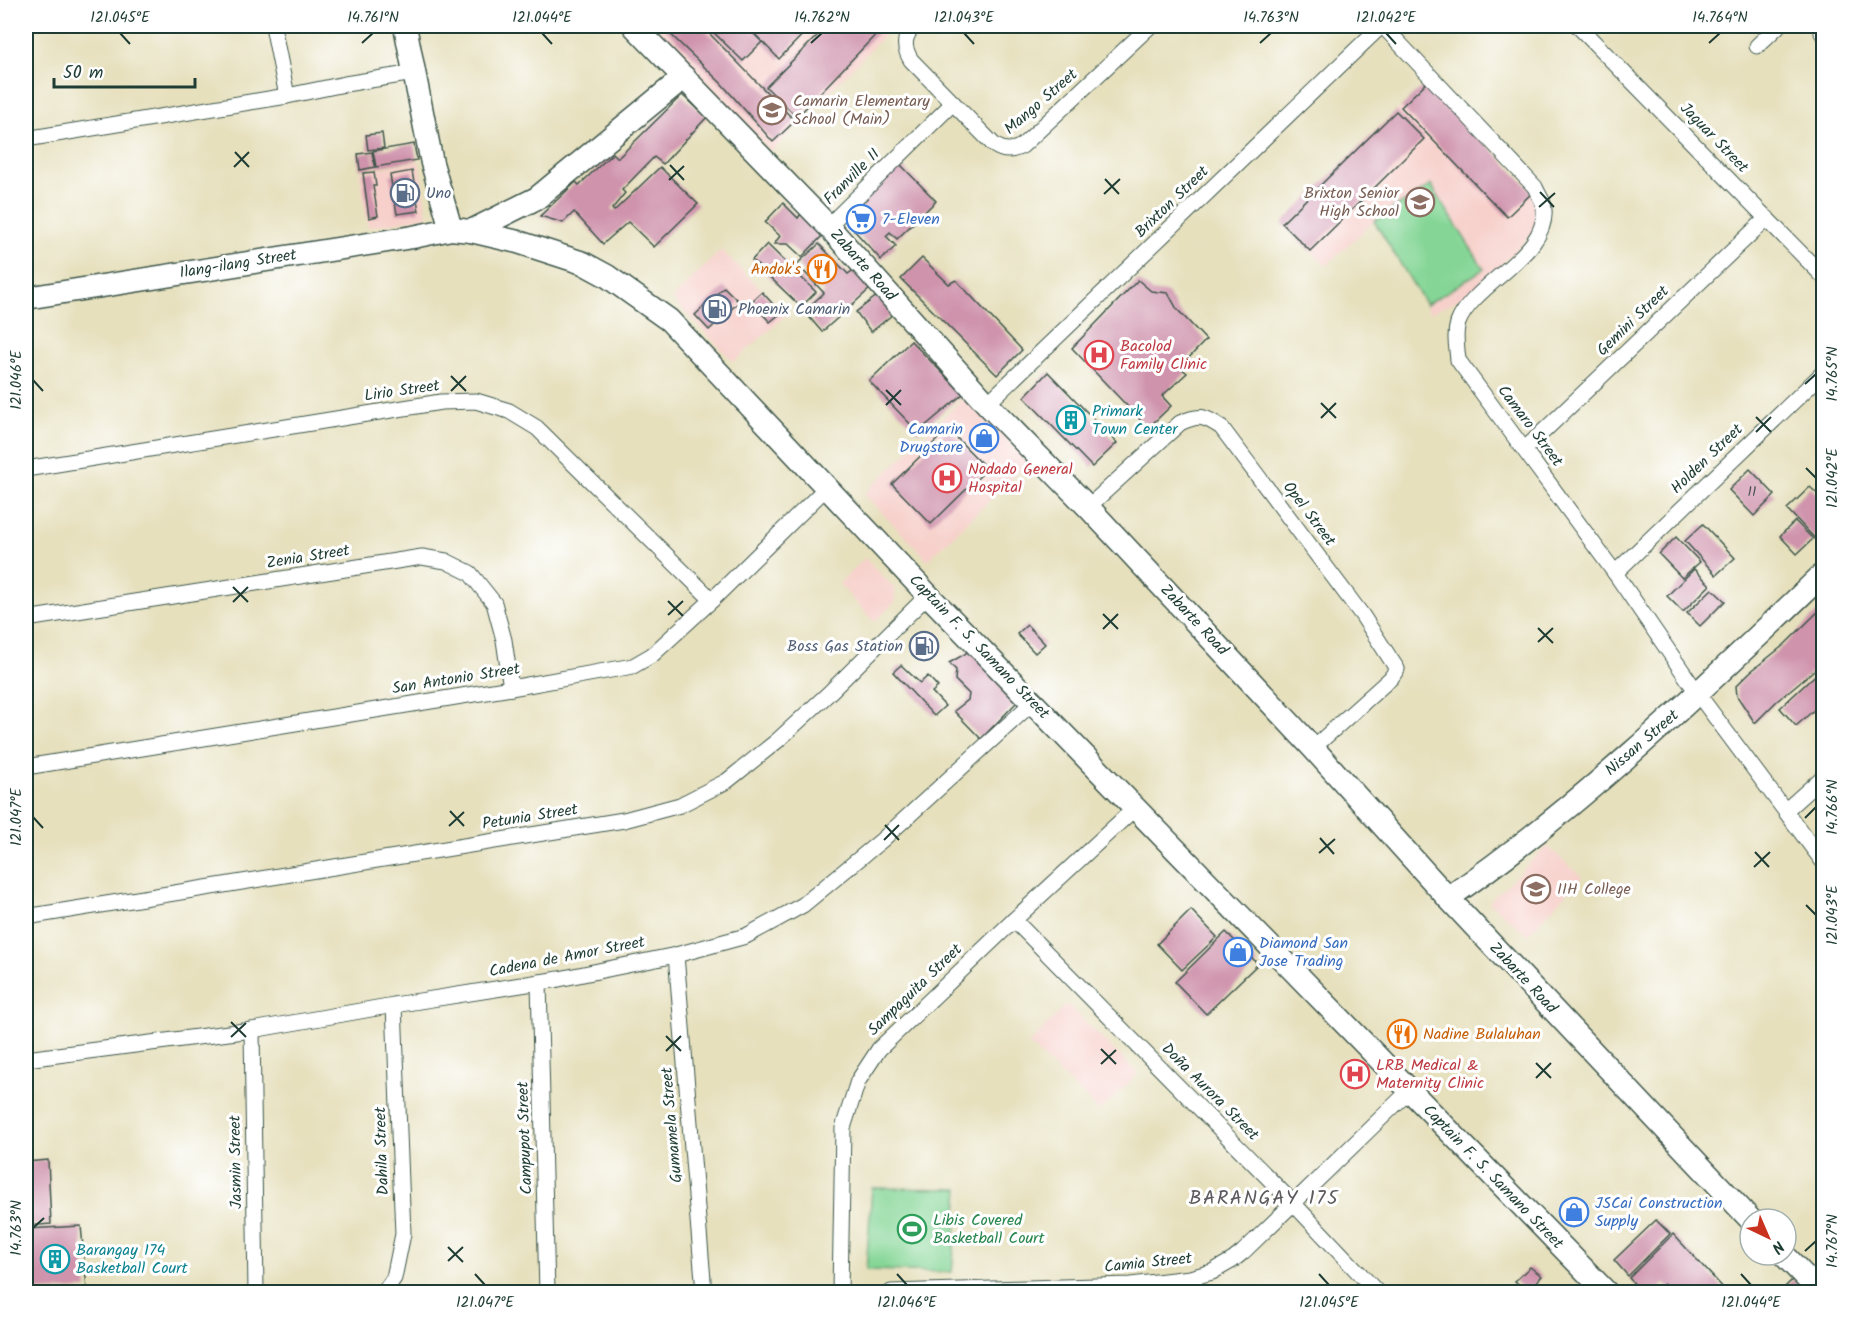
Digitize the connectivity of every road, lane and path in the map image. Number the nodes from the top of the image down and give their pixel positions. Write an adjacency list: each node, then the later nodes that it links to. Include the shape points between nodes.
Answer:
1 (273, 26): 12 (street)
2 (405, 26): 10 (main road)
3 (634, 26): 11 (main road, Zabarte Road)
4 (914, 26): 13 (street, Mango Street, via 906,36 907,53)
5 (1150, 26): 13 (street, Mango Street, via 1018,148 1005,150 994,146)
6 (1382, 26): 23 (street, Brixton Street); 24 (street, Camaro Street, via 1535,187 1543,203 1544,223 1533,244 1467,306 1455,339 1458,360)
7 (1578, 26): 16 (street, Jaguar Street)
8 (1778, 26): 9 (street)
9 (1757, 46)
10 (414, 73): 12 (street); 18 (main road, via 432,163)
11 (684, 78): 15 (main road); 17 (main road, Zabarte Road)
12 (287, 96): 14 (street)
13 (953, 103): 17 (street, Franville II)
14 (26, 139)
15 (537, 198): 18 (main road); 19 (main road)
16 (1767, 218): 20 (street, Jaguar Street); 24 (street, Gemini Street)
17 (828, 226): 23 (main road, Zabarte Road)
18 (461, 230): 19 (main road, Captain F. S. Samano Street); 21 (main road, Ilang-ilang Street)
19 (518, 242): 26 (main road, Captain F. S. Samano Street, via 583,263 669,320)
20 (1824, 277)
21 (26, 298)
22 (1824, 372): 28 (street, Holden Street)
23 (987, 404): 27 (main road, Zabarte Road)
24 (1524, 449): 28 (street, Camaro Street)
25 (26, 469): 31 (street, Lirio Street, via 441,402 476,401 509,411 537,428)
26 (826, 489): 30 (main road, Captain F. S. Samano Street); 31 (street, San Antonio Street)
27 (1088, 507): 36 (main road, Zabarte Road); 36 (street, Opel Street, via 1180,423 1207,418 1221,427 1362,615 1397,669)
28 (1615, 573): 34 (street, Camaro Street)
29 (1824, 573): 34 (main road, Nissan Street)
30 (928, 595): 35 (main road, Captain F. S. Samano Street); 43 (street, Petunia Street, via 777,741 727,781 680,805 624,820)
31 (712, 600): 33 (street, San Antonio Street, via 652,655 633,666)
32 (26, 619): 33 (street, Zenia Street, via 422,557 446,561 470,573 494,603)
33 (511, 688): 37 (street, San Antonio Street)
34 (1698, 694): 40 (street, Camaro Street); 42 (main road, Nissan Street, via 1572,804)
35 (1032, 703): 39 (main road, Captain F. S. Samano Street); 45 (street, Cadena de Amor Street, via 882,840 803,905 746,936)
36 (1313, 748): 42 (main road, Zabarte Road)
37 (26, 767)
38 (1824, 776): 40 (street)
39 (1135, 808): 44 (street, Sampaguita Street); 50 (main road, Captain F. S. Samano Street)
40 (1786, 810): 41 (street, Camaro Street)
41 (1824, 863)
42 (1448, 898): 52 (main road, Zabarte Road)
43 (26, 917)
44 (1014, 920): 51 (street, Doña Aurora Street); 60 (street, Sampaguita Street, via 879,1049 858,1081 843,1128)
45 (676, 955): 46 (street, Cadena de Amor Street); 59 (street, Gumamela Street)
46 (539, 982): 47 (street, Cadena de Amor Street); 58 (street, Campupot Street)
47 (394, 1005): 48 (street, Cadena de Amor Street); 57 (street, Dahila Street, via 403,1234 394,1278)
48 (252, 1030): 49 (street, Cadena de Amor Street); 56 (street, Jasmin Street)
49 (26, 1059)
50 (1409, 1091): 51 (street, Camia Street); 63 (main road, Captain F. S. Samano Street)
51 (1293, 1203): 54 (street, Camia Street, via 1243,1252 1212,1272); 62 (street, Doña Aurora Street)
52 (1739, 1207)
53 (1795, 1267): 64 (main road)
54 (1132, 1289): 55 (street, Camia Street)
55 (989, 1291): 61 (street, Camia Street)
56 (256, 1293)
57 (384, 1293)
58 (548, 1293)
59 (704, 1293)
60 (840, 1293)
61 (891, 1293)
62 (1377, 1293)
63 (1605, 1293)
64 (1820, 1293)

